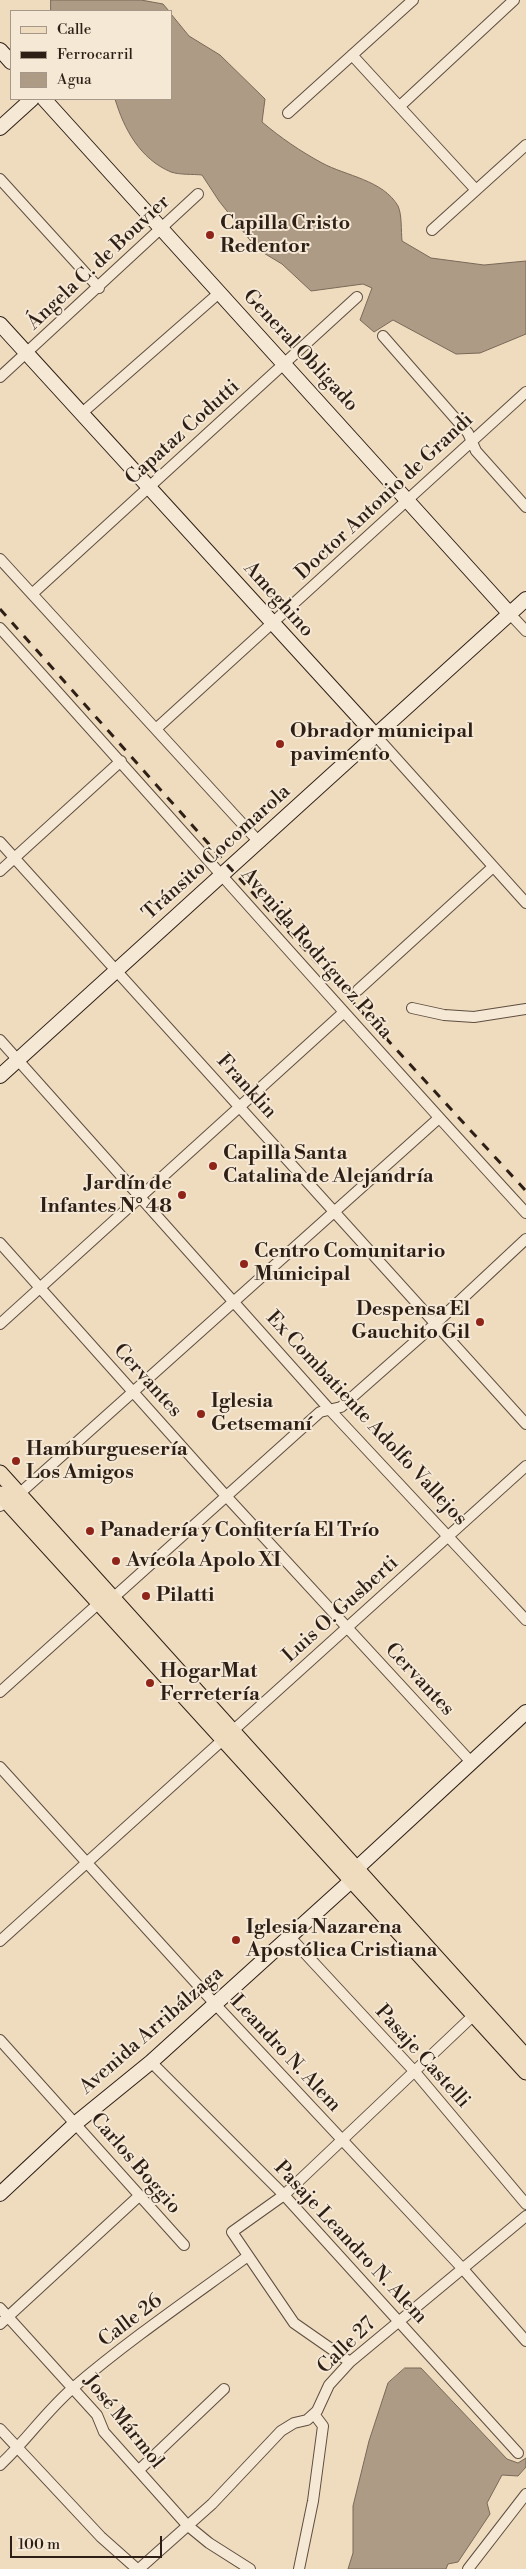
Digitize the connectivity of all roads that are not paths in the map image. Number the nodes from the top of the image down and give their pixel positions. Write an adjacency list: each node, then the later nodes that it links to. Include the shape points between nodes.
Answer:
1 (413, 0): 4 (street)
2 (514, 0): 8 (street)
3 (0, 50): 5 (street)
4 (352, 55): 8 (street); 9 (street)
5 (10, 61)
6 (31, 100): 10 (street)
7 (45, 100): 15 (street, General Obligado)
8 (400, 106): 13 (street)
9 (288, 113)
10 (0, 128)
11 (526, 145): 13 (street)
12 (0, 180): 17 (street)
13 (476, 190): 16 (street)
14 (198, 194): 15 (street, Ángela C. de Bouvier)
15 (163, 229): 17 (street, Ángela C. de Bouvier); 18 (street, General Obligado)
16 (432, 230)
17 (99, 288): 22 (street, Ángela C. de Bouvier)
18 (219, 294): 23 (street, General Obligado); 26 (street)
19 (357, 297): 23 (street, Capataz Codutti)
20 (0, 324): 22 (street, Ameghino)
21 (383, 336): 27 (street)
22 (26, 353): 24 (street, Ángela C. de Bouvier); 26 (street, Ameghino)
23 (286, 365): 28 (street, Capataz Codutti); 29 (street, General Obligado)
24 (0, 377)
25 (526, 392): 27 (street, Doctor Antonio de Grandi)
26 (82, 413): 28 (street, Ameghino)
27 (472, 441): 29 (street, Doctor Antonio de Grandi); 30 (street, via 476,451)
28 (149, 487): 32 (street, Capataz Codutti); 35 (street, Ameghino)
29 (410, 500): 34 (street, General Obligado); 35 (street, Doctor Antonio de Grandi)
30 (526, 507)
31 (0, 559): 32 (street, Avenida Rodríguez Peña)
32 (32, 594): 38 (street, Avenida Rodríguez Peña)
33 (526, 599): 34 (street, Tránsito Cocomarola)
34 (510, 614): 37 (street, General Obligado); 39 (street, Tránsito Cocomarola)
35 (273, 624): 38 (street, Doctor Antonio de Grandi); 39 (street, Ameghino)
36 (0, 628): 40 (street, Avenida Rodríguez Peña)
37 (526, 631)
38 (157, 728): 42 (street, Avenida Rodríguez Peña)
39 (376, 736): 42 (street, Tránsito Cocomarola); 44 (street, Ameghino)
40 (121, 761): 43 (street); 46 (street, Avenida Rodríguez Peña)
41 (0, 842): 43 (street, Franklin)
42 (259, 842): 46 (street, Tránsito Cocomarola)
43 (15, 858): 45 (street); 48 (street, Franklin)
44 (493, 867): 47 (street, Ameghino); 49 (street)
45 (0, 871)
46 (223, 875): 48 (street, Tránsito Cocomarola); 52 (street, Avenida Rodríguez Peña)
47 (526, 904)
48 (118, 970): 54 (street, Tránsito Cocomarola); 56 (street, Franklin)
49 (358, 990)
50 (412, 1008): 51 (street, via 474,1017)
51 (526, 1008)
52 (343, 1013): 56 (street); 57 (street, Avenida Rodríguez Peña)
53 (0, 1040): 54 (street, Ex Combatiente Adolfo Vallejos)
54 (18, 1059): 55 (street, Tránsito Cocomarola); 58 (street, Ex Combatiente Adolfo Vallejos)
55 (0, 1076)
56 (240, 1108): 58 (street); 59 (street, Franklin)
57 (439, 1118): 59 (street); 60 (street, Avenida Rodríguez Peña)
58 (141, 1197): 63 (street); 64 (street, Ex Combatiente Adolfo Vallejos)
59 (335, 1210): 64 (street); 66 (street, Franklin)
60 (526, 1213)
61 (526, 1239): 66 (street)
62 (0, 1243): 63 (street, Cervantes)
63 (40, 1288): 65 (street); 67 (street, Cervantes)
64 (234, 1301): 67 (street); 68 (street, Ex Combatiente Adolfo Vallejos)
65 (0, 1324)
66 (435, 1324): 68 (street, via 341,1407); 69 (street, Franklin)
67 (133, 1392): 72 (street, Cervantes); 73 (street)
68 (330, 1410): 72 (street, via 320,1412); 74 (street, Ex Combatiente Adolfo Vallejos)
69 (526, 1424)
70 (526, 1466): 74 (street, Luis O. Gusberti)
71 (0, 1473): 73 (main road)
72 (226, 1496): 75 (street); 77 (street, Cervantes)
73 (6, 1499): 75 (main road)
74 (449, 1536): 76 (street, Ex Combatiente Adolfo Vallejos); 77 (street, Luis O. Gusberti)
75 (106, 1601): 78 (street); 80 (main road)
76 (526, 1620)
77 (348, 1628): 80 (street, Luis O. Gusberti); 81 (street, Cervantes)
78 (0, 1692)
79 (526, 1712): 81 (street, Avenida Arribálzaga)
80 (227, 1736): 83 (street, Luis O. Gusberti); 84 (main road)
81 (471, 1762): 84 (street, Avenida Arribálzaga)
82 (0, 1767): 83 (street, Leandro N. Alem)
83 (85, 1863): 86 (street, Luis O. Gusberti); 87 (street, Leandro N. Alem)
84 (354, 1875): 85 (street, Avenida Arribálzaga); 88 (main road)
85 (289, 1936): 87 (street, Avenida Arribálzaga); 92 (street, Pasaje Castelli)
86 (0, 1941)
87 (215, 2004): 91 (street, Avenida Arribálzaga); 95 (street, Leandro N. Alem)
88 (478, 2011): 90 (main road); 92 (street); 93 (main road)
89 (0, 2040): 94 (street, Carlos Boggio)
90 (526, 2057)
91 (151, 2062): 94 (street, Avenida Arribálzaga); 97 (street, Pasaje Leandro N. Alem)
92 (415, 2072): 95 (street); 99 (street, Pasaje Castelli)
93 (526, 2072)
94 (76, 2124): 96 (street, Avenida Arribálzaga); 98 (street, Carlos Boggio)
95 (342, 2142): 97 (street); 103 (street, Leandro N. Alem)
96 (0, 2194)
97 (284, 2195): 102 (street, via 232,2232); 106 (street, Pasaje Leandro N. Alem)
98 (139, 2196): 101 (street, Carlos Boggio); 105 (street)
99 (526, 2204)
100 (526, 2216): 103 (street, Calle 27)
101 (184, 2244)
102 (248, 2256): 108 (street, via 294,2323); 109 (street, Calle 26)
103 (462, 2269): 106 (street, Calle 27); 107 (street, Leandro N. Alem)
104 (0, 2308): 105 (street, José Mármol)
105 (4, 2320): 109 (street, José Mármol)
106 (399, 2321): 108 (street, Calle 27); 114 (street, Pasaje Leandro N. Alem)
107 (526, 2341)
108 (350, 2362): 111 (street, Calle 27, via 329,2385)
109 (73, 2388): 113 (street, Calle 26, via 36,2424); 116 (street, José Mármol, via 97,2415 104,2432)
110 (224, 2389): 116 (street)
111 (314, 2414): 118 (street, via 280,2431 212,2504); 121 (street, via 323,2426 313,2501)
112 (0, 2429): 113 (street)
113 (18, 2449): 115 (street, Calle 26); 119 (street, via 101,2536)
114 (518, 2453)
115 (0, 2465)
116 (139, 2470): 118 (street, José Mármol)
117 (526, 2494): 122 (street)
118 (187, 2525): 119 (street); 120 (street, José Mármol)
119 (138, 2569)
120 (250, 2569)
121 (299, 2569)
122 (468, 2569)

